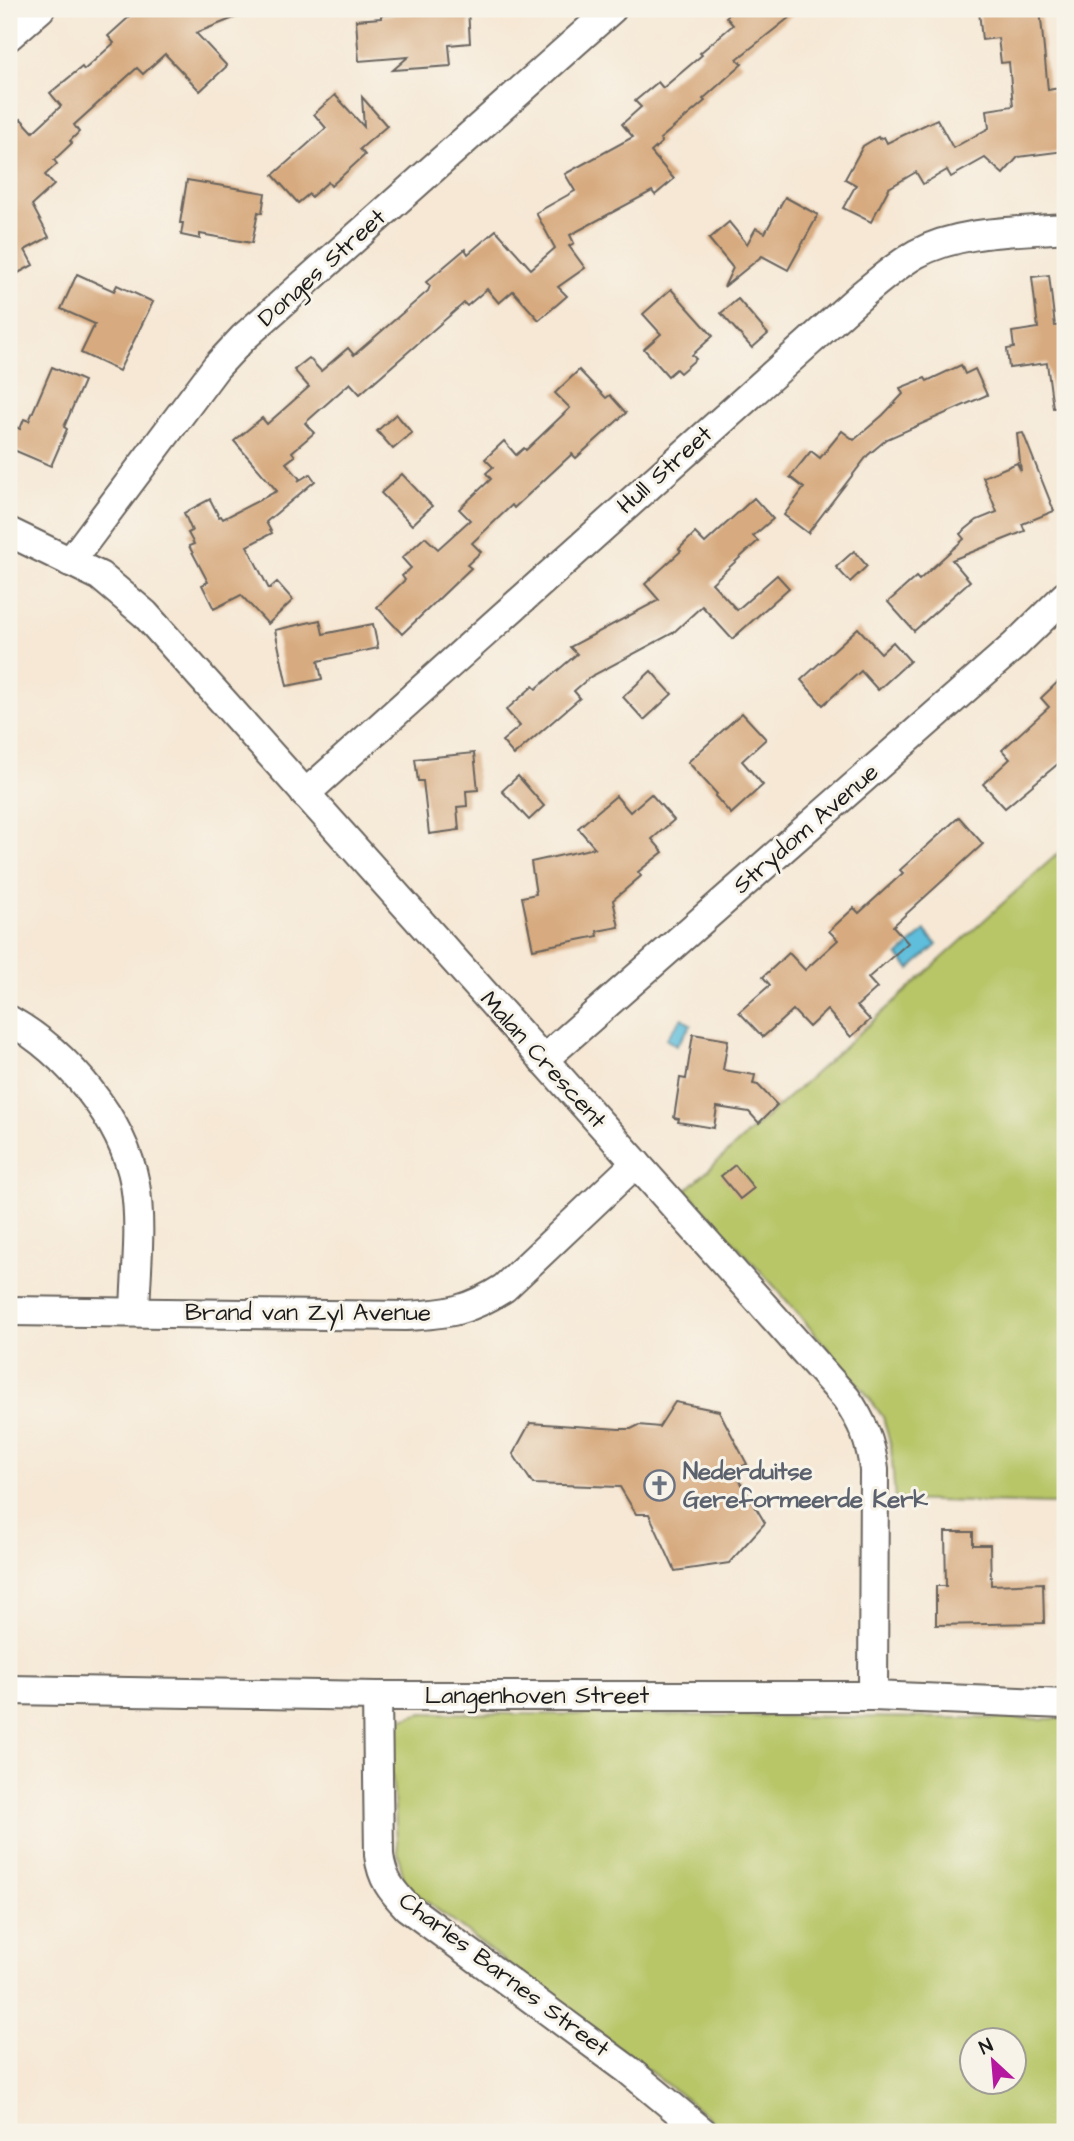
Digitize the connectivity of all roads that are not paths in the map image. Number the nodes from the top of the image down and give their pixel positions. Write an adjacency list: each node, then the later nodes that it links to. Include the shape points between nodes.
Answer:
1 (40, 9): 3 (street)
2 (612, 9): 6 (street, Donges Street, via 243,338 216,366)
3 (9, 36)
4 (1065, 228): 8 (street, Hull Street, via 961,238 918,253 893,269)
5 (9, 532): 6 (street, Malan Crescent)
6 (70, 562): 8 (street, Malan Crescent, via 100,576 145,614)
7 (1065, 596): 10 (street, Strydom Avenue)
8 (305, 794): 10 (street, Malan Crescent)
9 (9, 1020): 13 (street, via 62,1060 119,1134 135,1185 138,1217)
10 (543, 1060): 11 (street, Malan Crescent)
11 (636, 1163): 13 (street, Brand van Zyl Avenue, via 504,1288 455,1312); 16 (street, Malan Crescent, via 846,1398 862,1422 874,1469)
12 (9, 1311): 13 (street, Brand van Zyl Avenue)
13 (135, 1312)
14 (9, 1690): 15 (street, Langenhoven Street)
15 (377, 1696): 16 (street, Langenhoven Street); 18 (street, Charles Barnes Street, via 379,1856 381,1872 394,1892 407,1907 627,2069)
16 (873, 1696): 17 (street, Langenhoven Street)
17 (1065, 1703)
18 (704, 2132)

